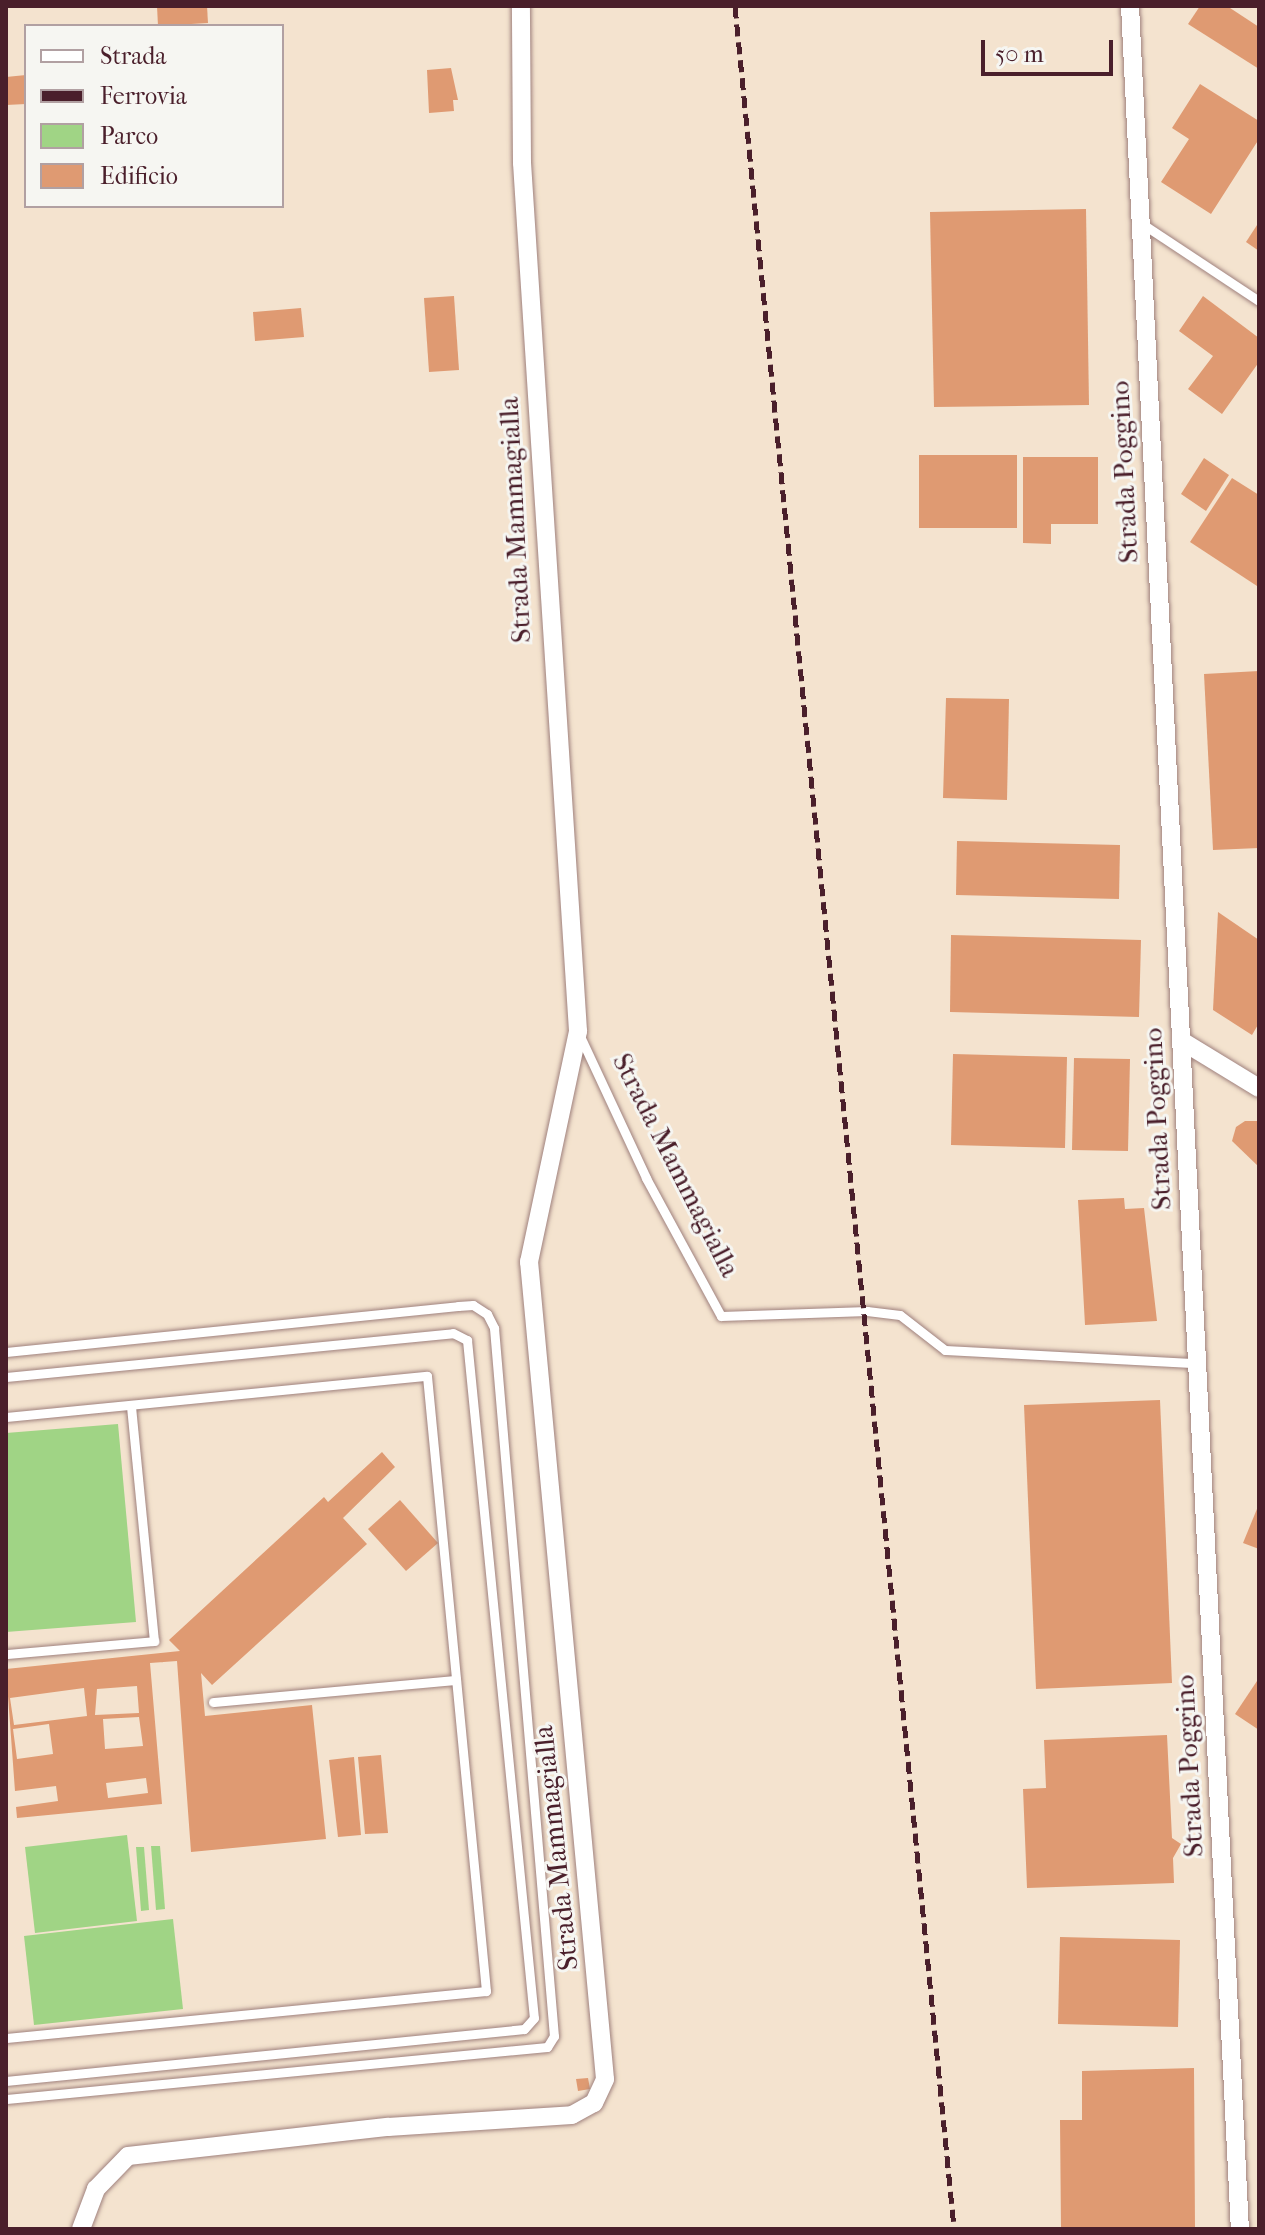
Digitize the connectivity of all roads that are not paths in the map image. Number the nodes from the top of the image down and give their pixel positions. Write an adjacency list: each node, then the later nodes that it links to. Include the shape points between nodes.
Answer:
1 (521, 6): 5 (street, Strada Mammagialla, via 522,163)
2 (1130, 6): 3 (street, Strada Poggino)
3 (1141, 223): 4 (lane); 6 (street, Strada Poggino)
4 (1259, 301)
5 (578, 1031): 9 (lane, Strada Mammagialla, via 646,1178 721,1316 867,1311 900,1315 945,1350); 19 (street, Strada Mammagialla, via 529,1262 605,2062 600,2093 572,2115 388,2127 128,2156 96,2189)
6 (1182, 1041): 7 (street); 9 (street, Strada Poggino)
7 (1259, 1088)
8 (6, 1352): 18 (lane, via 458,1306 473,1305 487,1314 494,1328 554,2036 547,2047)
9 (1197, 1363): 20 (street, Strada Poggino)
10 (6, 1377): 17 (lane, via 453,1333 467,1340 534,2018 524,2029)
11 (131, 1405): 12 (lane); 13 (lane, via 154,1641); 14 (lane, via 427,1376)
12 (6, 1417)
13 (6, 1654)
14 (456, 1680): 15 (lane); 16 (lane, via 486,1991)
15 (213, 1702)
16 (6, 2038)
17 (6, 2081)
18 (6, 2099)
19 (81, 2229)
20 (1240, 2229)

